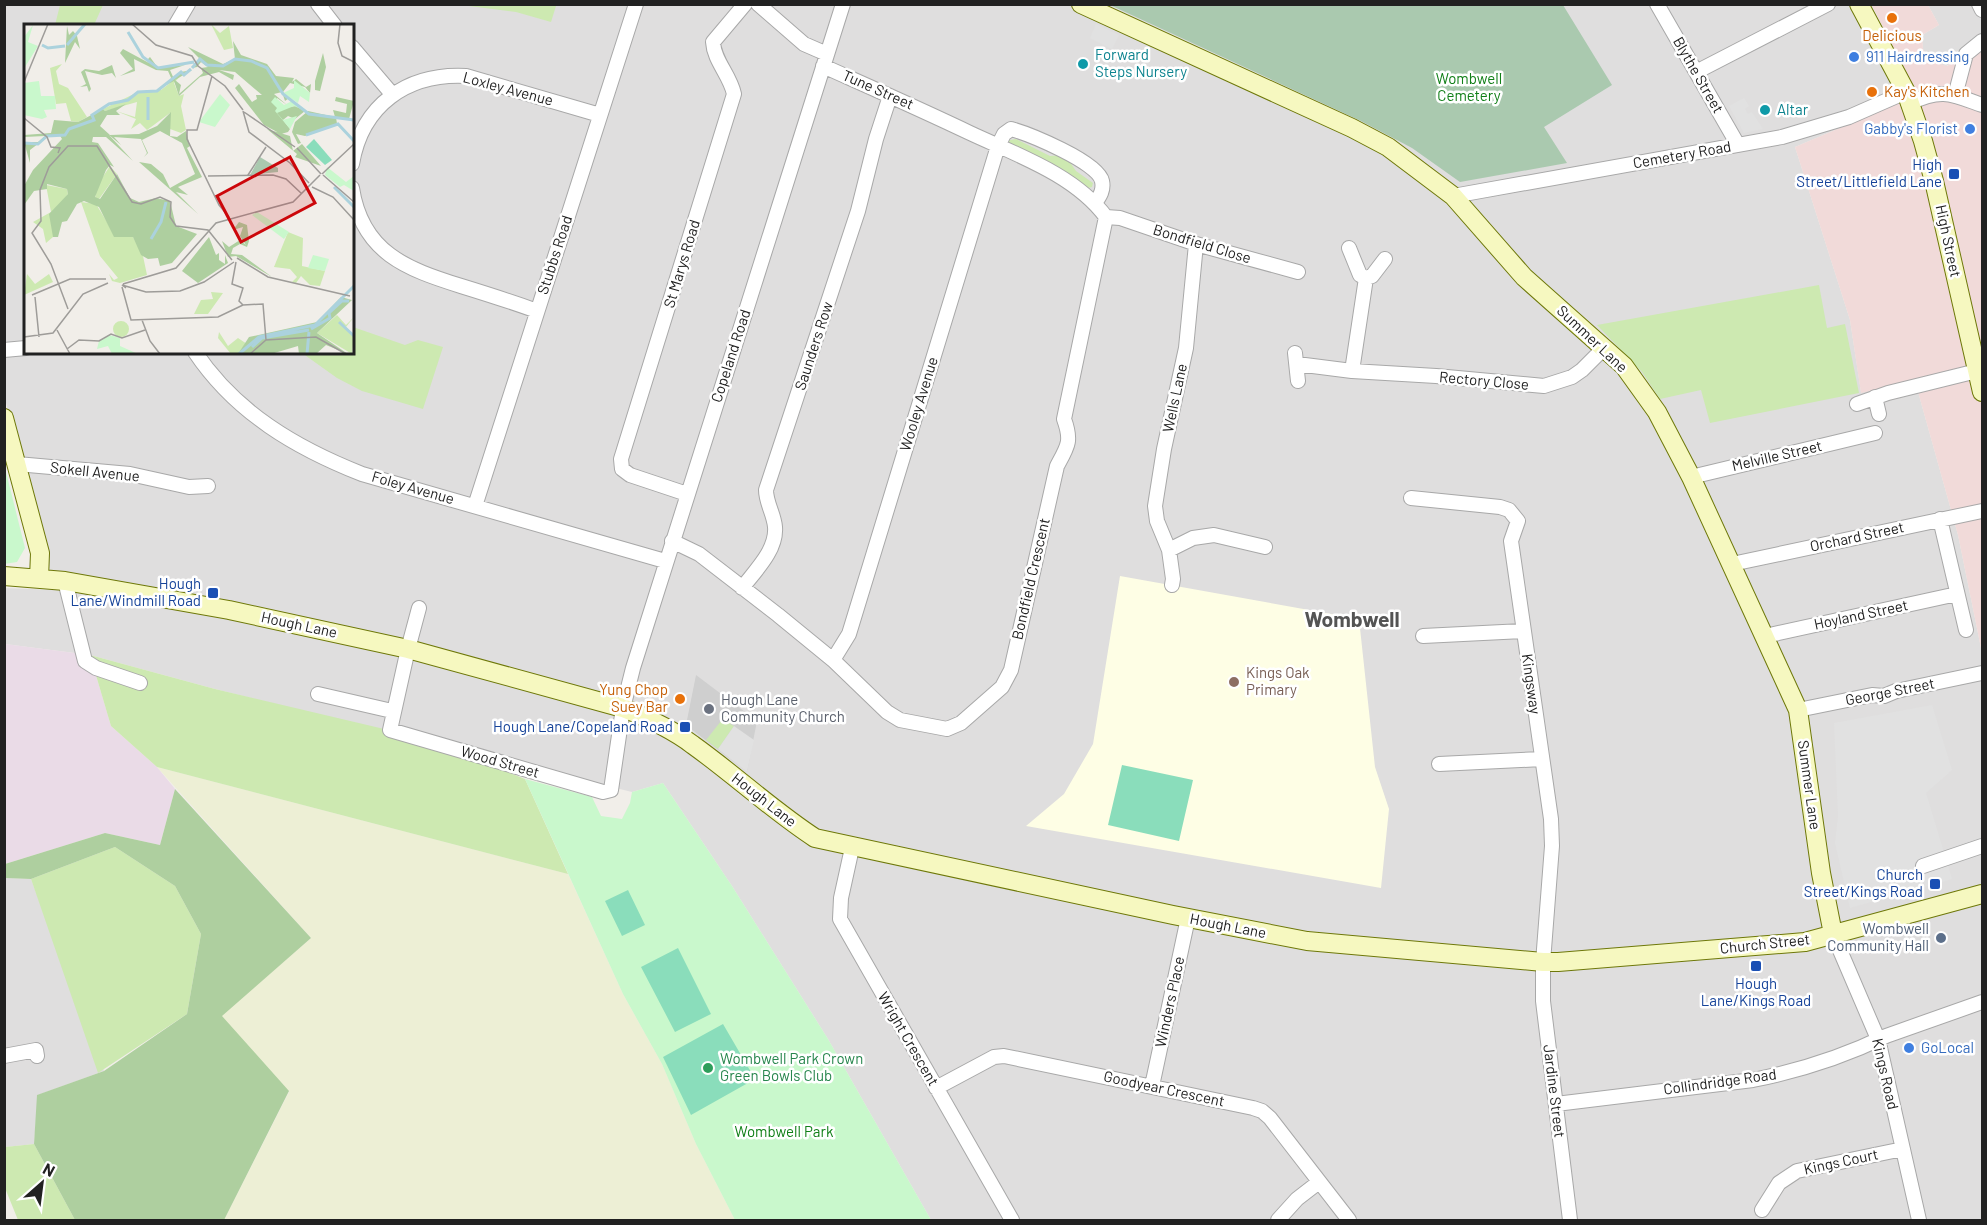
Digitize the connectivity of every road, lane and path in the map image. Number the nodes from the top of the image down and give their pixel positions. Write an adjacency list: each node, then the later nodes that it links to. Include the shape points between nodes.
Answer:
1 (188, 4): 13 (street)
2 (318, 4): 14 (street)
3 (636, 4): 24 (street, Stubbs Road)
4 (745, 4): 54 (street, St Marys Road, via 713,42 734,94 621,459 622,469 630,475)
5 (758, 4): 17 (street, Tune Street)
6 (843, 4): 17 (street, Copeland Road)
7 (1081, 4): 28 (main road, Summer Lane, via 1352,128 1388,147)
8 (1658, 4): 18 (street, Blythe Street)
9 (1828, 4): 18 (street)
10 (1859, 4): 22 (main road, High Street)
11 (1979, 4): 12 (street)
12 (1983, 10)
13 (177, 24)
14 (333, 24)
15 (1983, 41): 21 (street, via 1966,54)
16 (354, 49): 19 (street)
17 (825, 60): 20 (street, Tune Street); 54 (street, Copeland Road)
18 (1696, 72): 25 (street, Blythe Street)
19 (392, 94): 24 (street, Loxley Avenue, via 430,78 466,76); 27 (street, Loxley Avenue, via 366,124)
20 (890, 96): 26 (street, Tune Street); 68 (street, Saunders Row, via 858,211 766,490 775,525 774,539)
21 (1955, 96): 22 (street, Cemetery Road, via 1932,93); 23 (street, Cemetery Road)
22 (1908, 98): 25 (street, Cemetery Road, via 1782,137); 43 (main road, High Street, via 1934,181)
23 (1983, 105)
24 (600, 115): 37 (street, Stubbs Road)
25 (1738, 145): 28 (street, Cemetery Road)
26 (998, 146): 29 (street, via 1056,175); 29 (street, via 1011,129 1067,152 1096,171 1102,181 1102,194); 76 (street, Wooley Avenue, via 849,634)
27 (354, 152)
28 (1452, 196): 39 (main road, Summer Lane, via 1524,277)
29 (1095, 203): 31 (street)
30 (355, 210): 37 (street, via 375,243 403,265)
31 (1106, 217): 32 (street, Bondfield Close, via 1120,218); 76 (street, Bondfield Crescent, via 1064,419 1070,435 1068,447 1057,466 1011,670 1002,687 961,723 947,729 927,726 900,720 887,712)
32 (1196, 244): 35 (street, Bondfield Close); 61 (street, Wells Lane, via 1186,348 1155,506 1156,522)
33 (1349, 248): 36 (street, via 1360,275)
34 (1384, 259): 36 (street)
35 (1298, 272)
36 (1366, 278): 42 (street)
37 (537, 310): 56 (street, Stubbs Road)
38 (24, 348): 40 (street)
39 (1604, 348): 42 (street, Rectory Close, via 1572,377 1544,386); 52 (main road, Summer Lane, via 1623,366 1657,412)
40 (4, 350)
41 (197, 354): 56 (street, Foley Avenue, via 248,410 308,451 362,474)
42 (1352, 371): 44 (street, Rectory Close, via 1296,359)
43 (1977, 371): 45 (main road, High Street); 46 (street)
44 (1298, 381)
45 (1983, 392)
46 (1875, 398): 47 (street); 48 (street)
47 (1857, 404)
48 (1879, 414)
49 (4, 418): 51 (main road)
50 (1866, 430): 52 (street, Melville Street)
51 (17, 464): 53 (street, Sokell Avenue, via 130,474 189,487); 65 (main road, via 40,553)
52 (1691, 477): 63 (main road, Summer Lane)
53 (208, 486)
54 (687, 494): 59 (street, Copeland Road)
55 (1411, 498): 72 (street, Kingsway, via 1500,507 1515,515 1518,521 1511,542)
56 (475, 506): 62 (street, Foley Avenue)
57 (1982, 511): 58 (street, Orchard Street)
58 (1940, 519): 63 (street, Orchard Street); 69 (street)
59 (672, 540): 62 (street, Copeland Road); 68 (street, via 699,554)
60 (1265, 547): 61 (street, via 1214,536 1193,538)
61 (1169, 550): 67 (street, Wells Lane)
62 (665, 561): 80 (street, Copeland Road)
63 (1732, 564): 74 (main road, Summer Lane)
64 (4, 576): 65 (main road, Hough Lane)
65 (39, 579): 66 (main road, Hough Lane)
66 (65, 581): 75 (main road, Hough Lane, via 229,610); 78 (street, via 85,661)
67 (1172, 585)
68 (742, 588): 76 (street, Bondfield Crescent)
69 (1957, 594): 71 (street); 74 (street, Hoyland Street)
70 (419, 608): 75 (street)
71 (1966, 630)
72 (1523, 631): 73 (street); 83 (street, Kingsway)
73 (1423, 636)
74 (1765, 636): 81 (main road, Summer Lane)
75 (408, 649): 80 (main road, Hough Lane); 82 (street)
76 (833, 660)
77 (1983, 673): 81 (street, George Street, via 1884,696)
78 (140, 683)
79 (318, 693): 82 (street)
80 (623, 708): 82 (street, Wood Street, via 611,790 603,792 390,730); 86 (main road, Hough Lane, via 692,744 815,838)
81 (1798, 710): 90 (main road, Summer Lane)
82 (393, 711)
83 (1542, 759): 84 (street); 91 (street, Kingsway, via 1552,846)
84 (1439, 764)
85 (1983, 846): 87 (street)
86 (852, 848): 89 (main road, Hough Lane); 97 (street, Wright Crescent, via 840,919)
87 (1923, 866)
88 (1983, 894): 90 (main road, Church Street)
89 (1188, 918): 91 (main road, Hough Lane, via 1307,941); 96 (street, Winders Place)
90 (1833, 934): 91 (main road, Church Street, via 1805,942); 93 (street, Kings Road)
91 (1543, 962): 98 (street, Jardine Street, via 1543,1001)
92 (1983, 1002): 93 (street, Collindridge Road)
93 (1878, 1040): 98 (street, Collindridge Road, via 1754,1080); 99 (street, Kings Road)
94 (4, 1056): 95 (street, via 36,1050)
95 (37, 1056)
96 (1152, 1086): 97 (street, Goodyear Crescent, via 1004,1056 994,1057); 100 (street, Goodyear Crescent, via 1262,1111)
97 (936, 1088): 102 (street, Wright Crescent)
98 (1556, 1104): 105 (street, Jardine Street)
99 (1903, 1149): 101 (street, Kings Court, via 1797,1171 1779,1183); 106 (street, Kings Road)
100 (1319, 1182): 103 (street); 104 (street, Goodyear Crescent)
101 (1762, 1210)
102 (1012, 1221)
103 (1278, 1221)
104 (1348, 1221)
105 (1570, 1221)
106 (1919, 1221)

